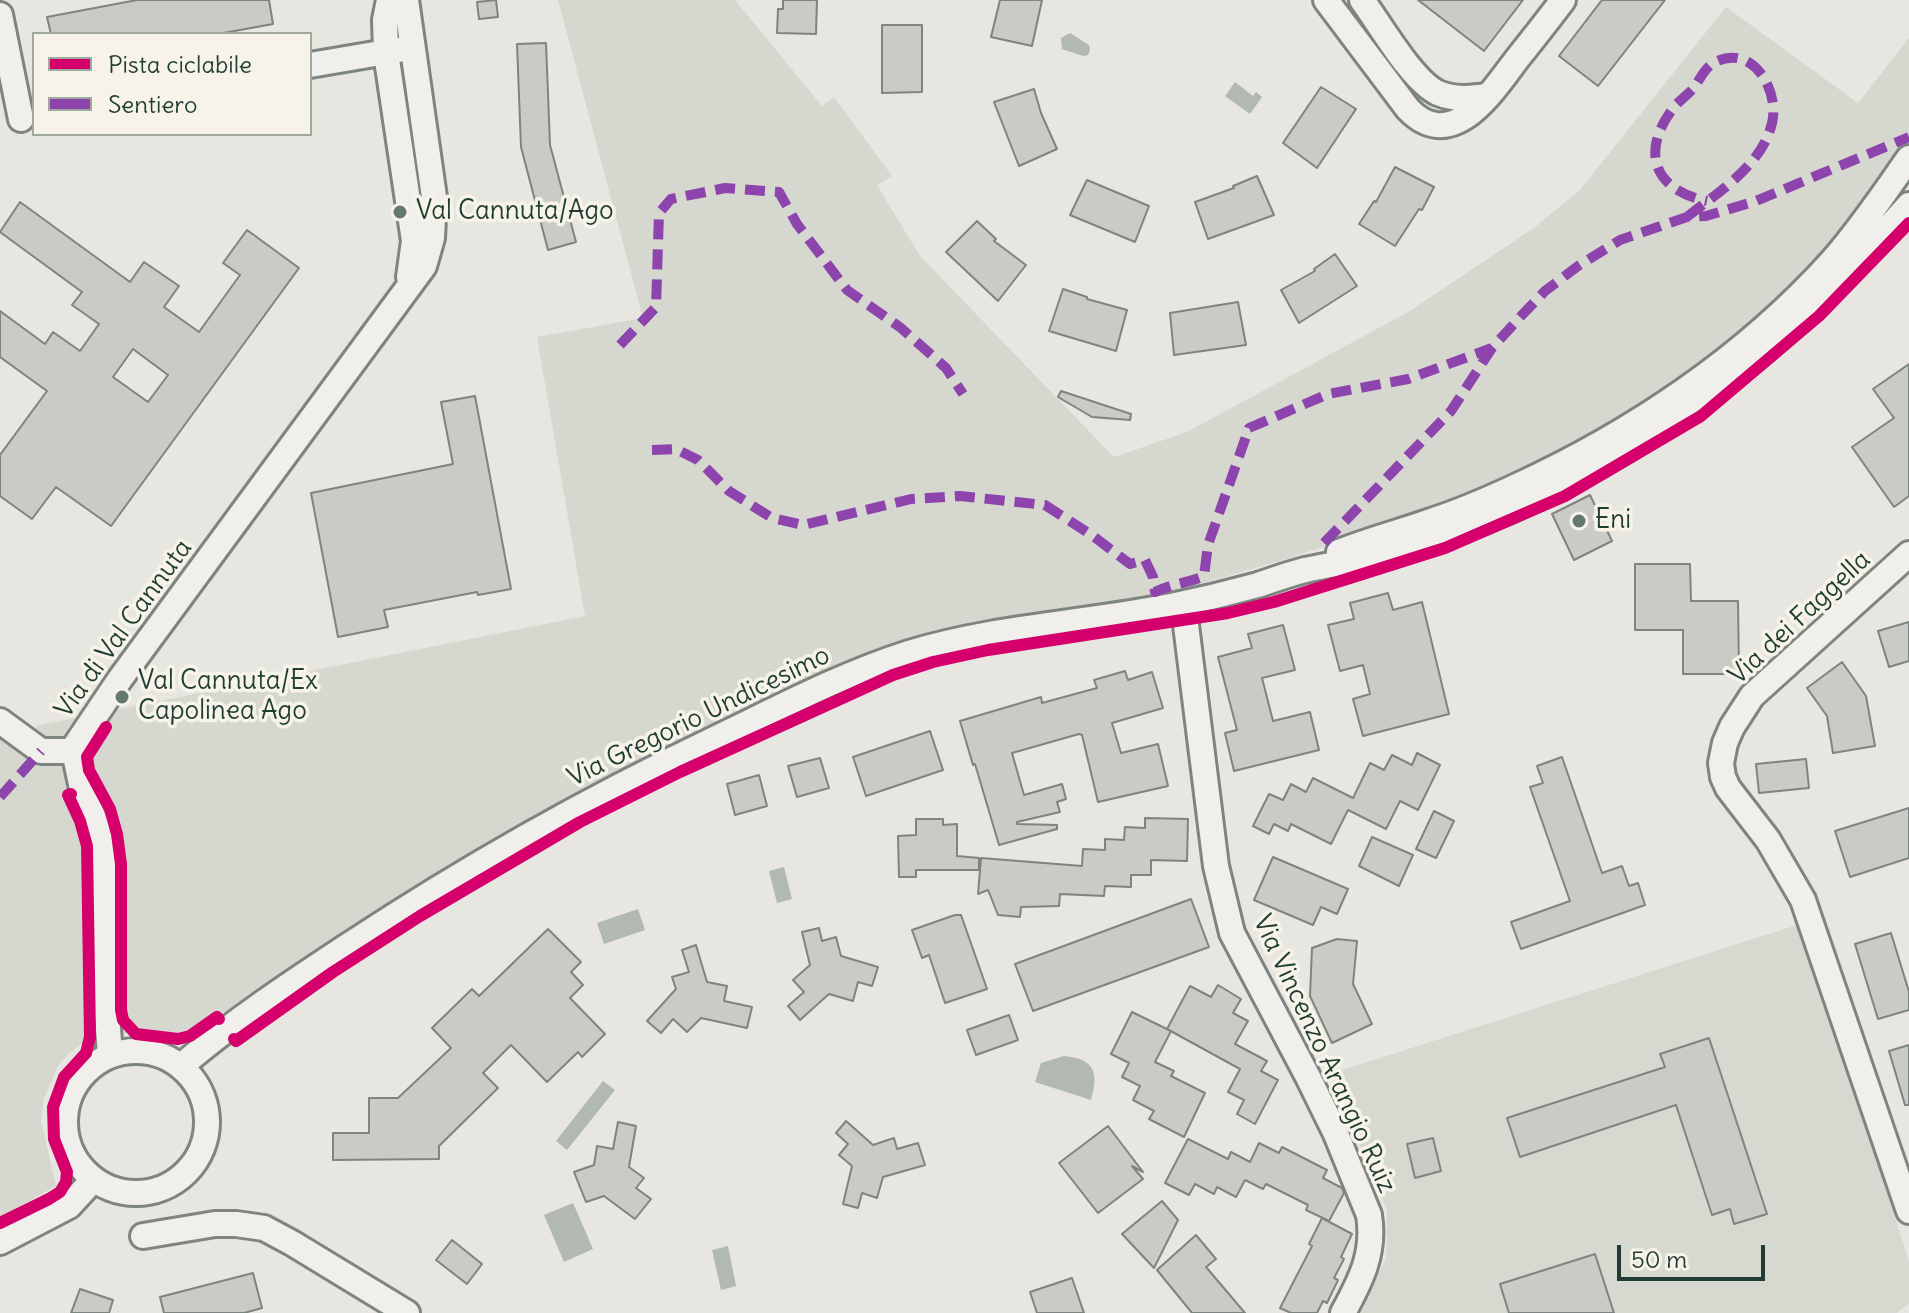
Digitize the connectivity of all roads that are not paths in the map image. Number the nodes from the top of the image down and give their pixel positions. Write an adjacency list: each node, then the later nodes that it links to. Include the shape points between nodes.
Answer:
1 (389, 0): 8 (street, Via di Val Cannuta)
2 (406, 0): 7 (street, Via di Val Cannuta)
3 (1326, 0): 10 (street, via 1419,120 1435,125 1456,122)
4 (1362, 0): 10 (street, via 1428,87 1448,96)
5 (1563, 0): 10 (street)
6 (0, 15): 11 (street)
7 (413, 48): 8 (street); 14 (street, Via di Val Cannuta, via 435,208 426,261)
8 (386, 53): 9 (street); 14 (street, Via di Val Cannuta, via 413,230 413,261)
9 (312, 65)
10 (1488, 96)
11 (18, 120)
12 (1909, 158): 16 (street, Via Gregorio Undicesimo, via 1841,250 1806,286 1740,347 1660,407 1515,487 1349,548)
13 (1909, 205): 16 (street, Via Gregorio Undicesimo, via 1827,294 1776,340 1695,404 1612,459 1442,537 1368,559)
14 (405, 291): 19 (street, Via di Val Cannuta, via 111,691)
15 (1909, 554): 23 (street, Via dei Faggella, via 1752,696 1732,727 1721,763 1728,788 1768,840 1803,900)
16 (1305, 570): 21 (street, Via Gregorio Undicesimo, via 1171,606 944,644 814,691 523,837 309,971)
17 (1186, 625): 27 (street, Via Vincenzo Arangio Ruiz, via 1216,866 1232,933 1336,1134 1369,1215 1367,1264)
18 (0, 721): 19 (street, via 41,751)
19 (74, 751): 20 (street, Via di Val Cannuta, via 103,855)
20 (110, 1055): 21 (street, via 141,1050); 22 (street, via 78,1081 65,1119 76,1164)
21 (181, 1066): 22 (street, via 195,1081 207,1111 204,1143 188,1171 145,1192 112,1189)
22 (93, 1180): 25 (street, via 69,1206)
23 (1909, 1211)
24 (143, 1236): 26 (street, via 215,1224 264,1228)
25 (0, 1242)
26 (407, 1313)
27 (1343, 1313)

